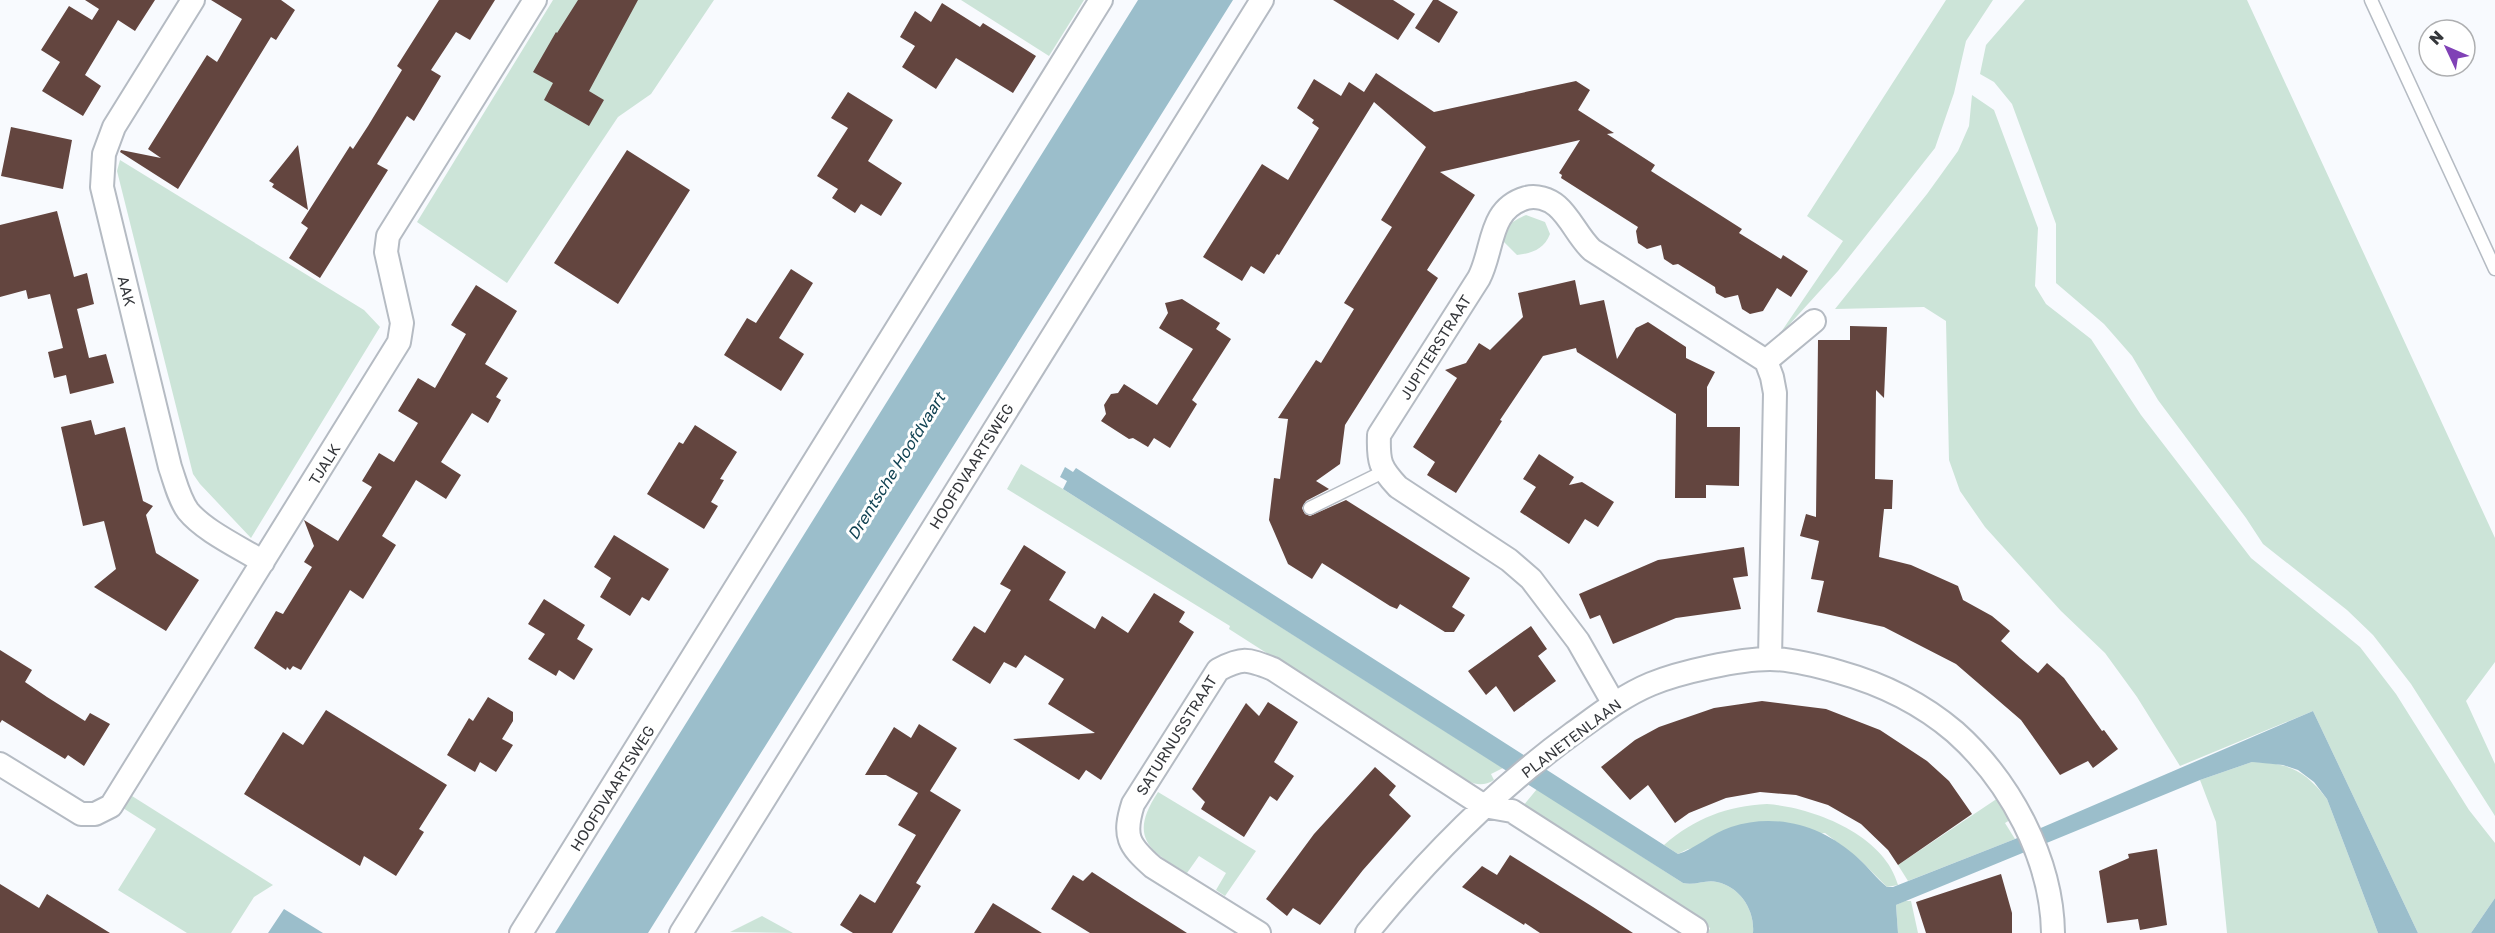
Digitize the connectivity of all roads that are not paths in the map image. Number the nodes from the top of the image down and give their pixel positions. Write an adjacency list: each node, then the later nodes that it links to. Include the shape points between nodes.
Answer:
1 (193, 0): 11 (street, AAK, via 114,127 104,154 102,187 178,490 188,510 204,525)
2 (535, 0): 11 (street, TJALK, via 388,236 386,252 402,323 399,342)
3 (1101, 0): 16 (street, HOOFDVAARTSWEG)
4 (1262, 0): 17 (street, HOOFDVAARTSWEG)
5 (2371, 0): 6 (lane)
6 (2495, 269)
7 (1814, 321): 8 (street)
8 (1766, 361): 9 (street, JUPITERSTRAAT, via 1592,250 1557,206 1530,197 1513,202 1501,214 1479,278 1379,435); 12 (street, via 1775,393)
9 (1383, 472): 10 (lane); 13 (street, via 1398,487 1509,560 1531,579 1578,641)
10 (1311, 508)
11 (263, 562): 14 (street, TJALK, via 111,806 95,814 81,814)
12 (1770, 659): 13 (street, PLANETENLAAN, via 1725,665 1661,681); 21 (street, PLANETENLAAN, via 1861,678 1916,703 1939,718 1978,754 2008,792 2040,861)
13 (1614, 704): 15 (street, PLANETENLAAN, via 1549,751)
14 (0, 764)
15 (1484, 806): 18 (street, SATURNUSSTRAAT, via 1273,669 1250,660 1233,662 1218,670 1133,804 1128,838 1153,867); 19 (street, PLANETENLAAN, via 1438,850); 20 (street, via 1512,811 1696,929)
16 (521, 933)
17 (681, 933)
18 (1259, 933)
19 (1367, 933)
20 (1693, 933)
21 (2054, 933)

